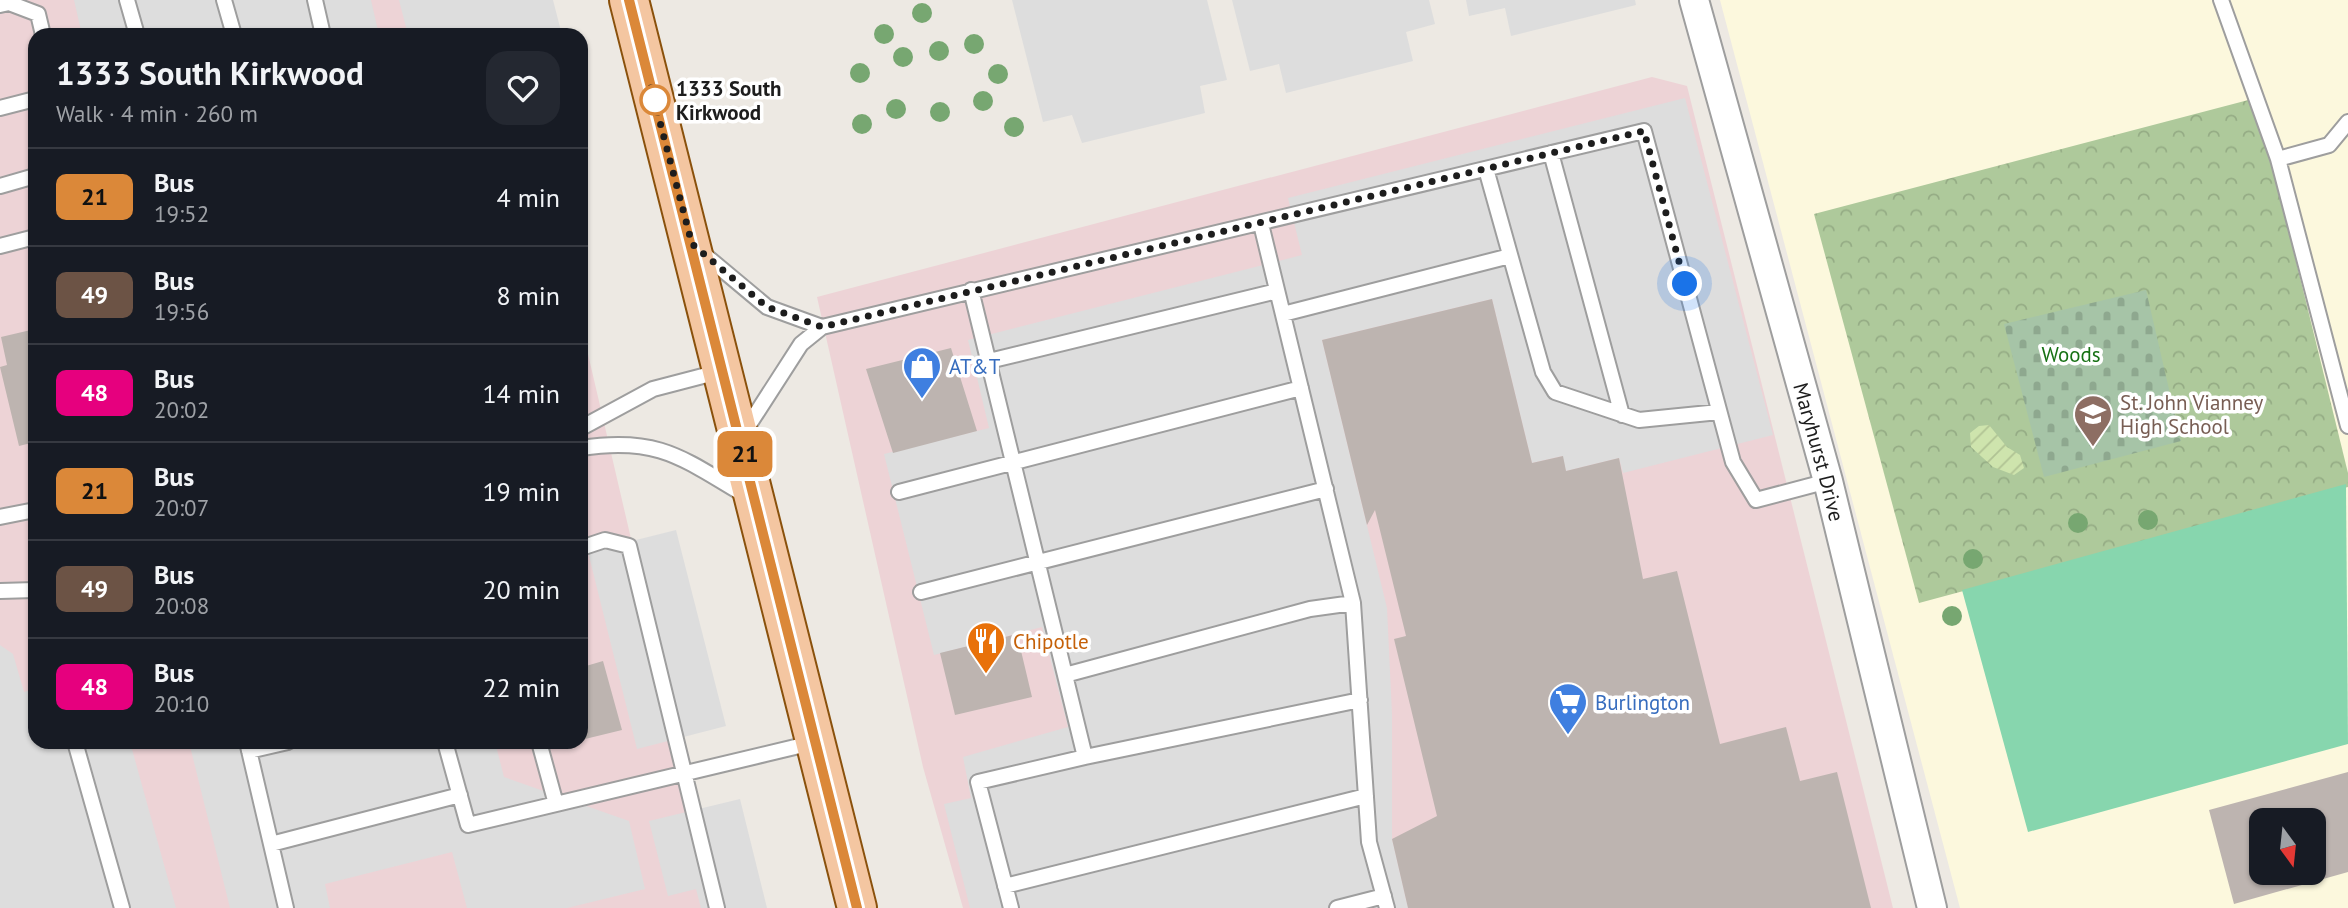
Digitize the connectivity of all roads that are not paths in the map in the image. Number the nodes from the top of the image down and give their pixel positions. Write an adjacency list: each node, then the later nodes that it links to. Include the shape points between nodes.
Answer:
1 (127, 0): 9 (lane)
2 (224, 0): 10 (lane)
3 (315, 0): 11 (lane)
4 (629, 0): 22 (main road)
5 (1694, 0): 39 (street, Maryhurst Drive)
6 (2221, 0): 16 (lane)
7 (0, 5): 8 (lane, via 9,3 38,14)
8 (41, 28)
9 (135, 28)
10 (231, 28)
11 (321, 28)
12 (28, 101): 13 (lane)
13 (0, 108)
14 (2348, 122): 16 (lane, via 2329,145)
15 (1551, 153): 17 (lane); 32 (lane, via 1644,131); 33 (lane)
16 (2278, 159): 35 (lane)
17 (1486, 169): 20 (lane); 24 (lane)
18 (28, 178): 19 (lane)
19 (0, 186)
20 (1261, 223): 25 (lane); 26 (lane)
21 (28, 239): 23 (lane)
22 (692, 244): 28 (lane, via 767,307); 30 (main road)
23 (0, 246)
24 (1510, 256): 27 (lane); 33 (lane, via 1543,372 1555,392)
25 (971, 290): 28 (lane); 29 (lane)
26 (1277, 291): 27 (lane); 29 (lane)
27 (1283, 314): 31 (lane)
28 (822, 327): 36 (lane, via 801,344)
29 (989, 361): 38 (lane)
30 (724, 371): 34 (lane, via 653,389); 36 (main road)
31 (1301, 388): 38 (lane); 40 (lane)
32 (1719, 412): 33 (lane, via 1639,421); 39 (lane, via 1733,462 1756,500)
33 (1622, 415)
34 (588, 424)
35 (2348, 426)
36 (741, 438): 42 (main road)
37 (588, 448): 42 (lane, via 642,444 673,453)
38 (1014, 464): 41 (lane); 46 (lane)
39 (1828, 481): 72 (street, Maryhurst Drive)
40 (1325, 489): 46 (lane); 50 (lane)
41 (898, 492)
42 (758, 502): 53 (main road)
43 (28, 511): 44 (lane)
44 (0, 517)
45 (588, 546): 59 (lane, via 605,540 629,546)
46 (1038, 563): 49 (lane); 51 (lane)
47 (0, 590): 48 (lane)
48 (28, 590)
49 (921, 592)
50 (1353, 603): 51 (lane, via 1310,609); 52 (lane)
51 (1065, 674): 58 (lane)
52 (1360, 700): 58 (lane); 61 (lane)
53 (817, 742): 59 (lane); 69 (main road)
54 (77, 749): 66 (lane)
55 (248, 749): 63 (lane)
56 (447, 749): 60 (lane)
57 (541, 749): 62 (lane)
58 (1085, 757): 64 (lane, via 978,782)
59 (684, 773): 62 (lane); 68 (lane)
60 (460, 795): 62 (lane, via 468,825); 63 (lane)
61 (1366, 796): 64 (lane); 65 (lane, via 1369,842)
62 (555, 804)
63 (271, 844): 67 (lane)
64 (1005, 886): 70 (lane)
65 (1386, 902): 71 (lane)
66 (122, 908)
67 (286, 908)
68 (717, 908)
69 (857, 908)
70 (1011, 908)
71 (1337, 908)
72 (1932, 908)

